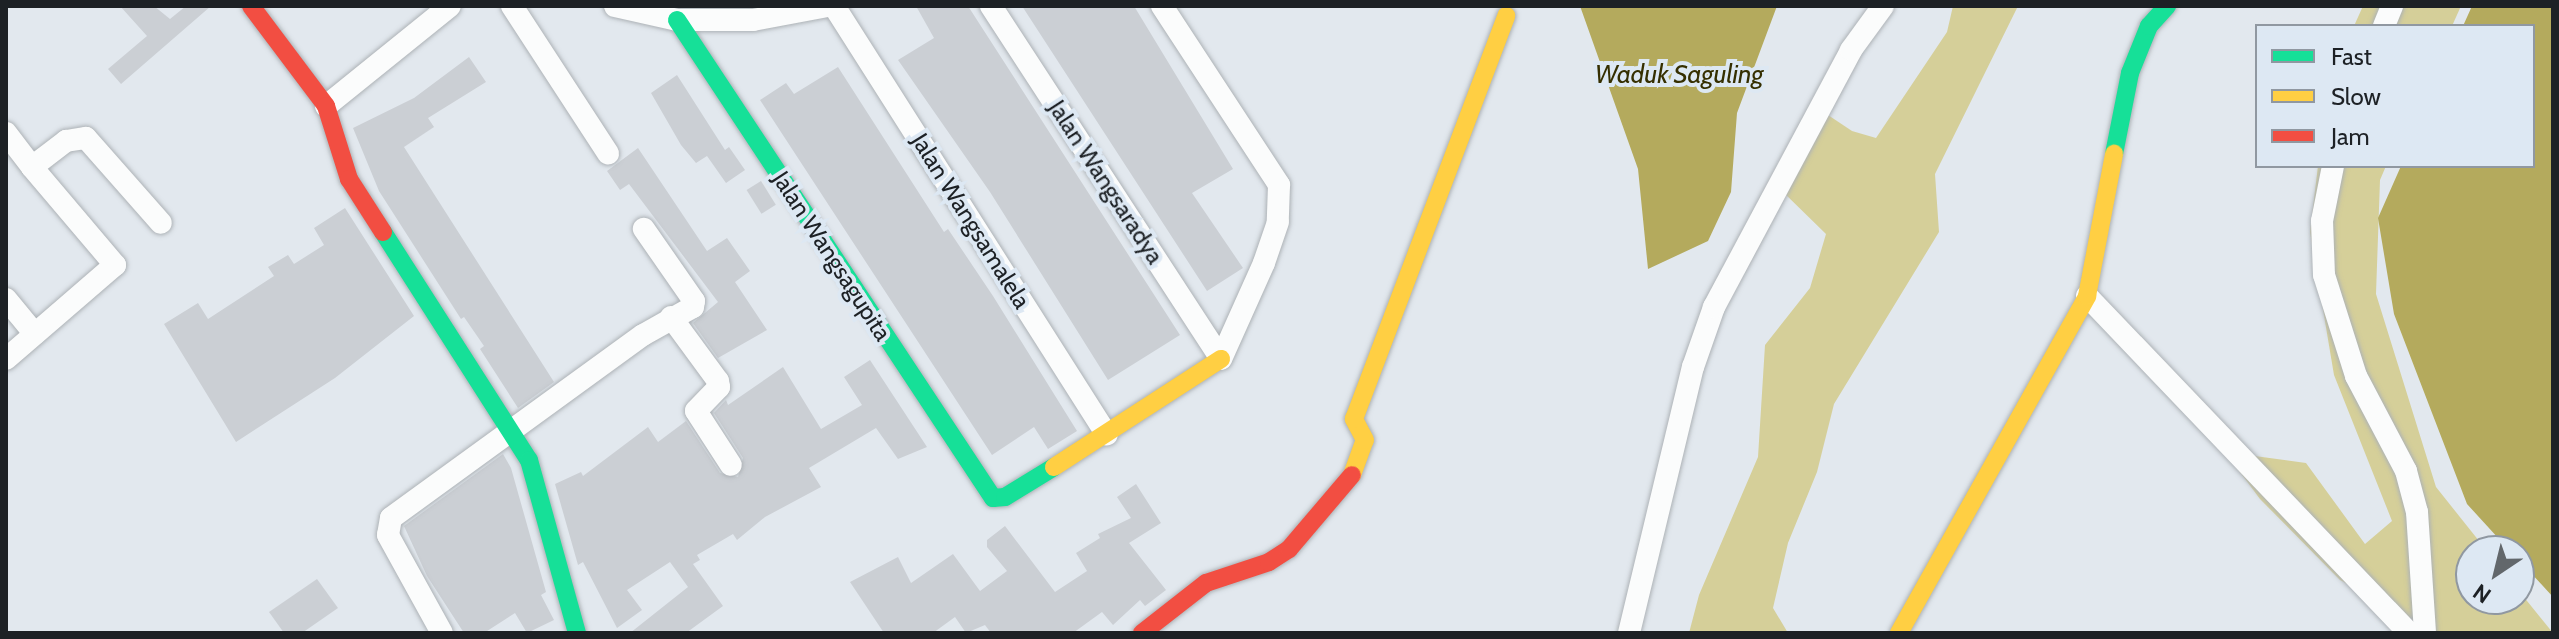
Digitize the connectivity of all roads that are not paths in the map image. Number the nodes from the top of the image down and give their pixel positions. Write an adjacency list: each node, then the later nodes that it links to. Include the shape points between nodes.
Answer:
1 (251, 6): 13 (street)
2 (450, 6): 13 (street)
3 (512, 6): 15 (street)
4 (615, 6): 12 (street)
5 (828, 6): 12 (street, via 753,20)
6 (834, 6): 27 (street, Jalan Wangsamalela)
7 (991, 6): 25 (street, Jalan Wangsaradya)
8 (1162, 6): 25 (street, via 1279,185 1278,222)
9 (1883, 6): 32 (street, via 1851,50 1714,307 1693,367)
10 (2167, 6): 20 (street, via 2149,26 2130,73)
11 (1506, 16): 31 (street, via 1354,419 1365,440 1359,467 1289,549 1269,562 1206,583)
12 (677, 20): 27 (street, Jalan Wangsagupita, via 985,492 1005,497)
13 (333, 101): 26 (street, via 349,179)
14 (6, 133): 16 (street)
15 (608, 153)
16 (32, 167): 18 (street, via 66,141 86,138); 23 (street, via 115,265)
17 (2333, 168): 35 (street, via 2322,221 2324,275 2356,376 2406,471 2417,512)
18 (161, 223)
19 (644, 229): 22 (street, via 694,301 693,307)
20 (2087, 296): 33 (street); 34 (street)
21 (6, 299): 23 (street)
22 (671, 317): 26 (street); 28 (street, via 718,381 719,387 696,411)
23 (35, 334): 24 (street)
24 (6, 359)
25 (1221, 359): 27 (street)
26 (511, 430): 29 (street, via 391,518 388,527); 30 (street, via 529,460)
27 (1107, 435)
28 (731, 465)
29 (442, 633)
30 (577, 633)
31 (1142, 633)
32 (1629, 633)
33 (1899, 633)
34 (2409, 633)
35 (2425, 633)

